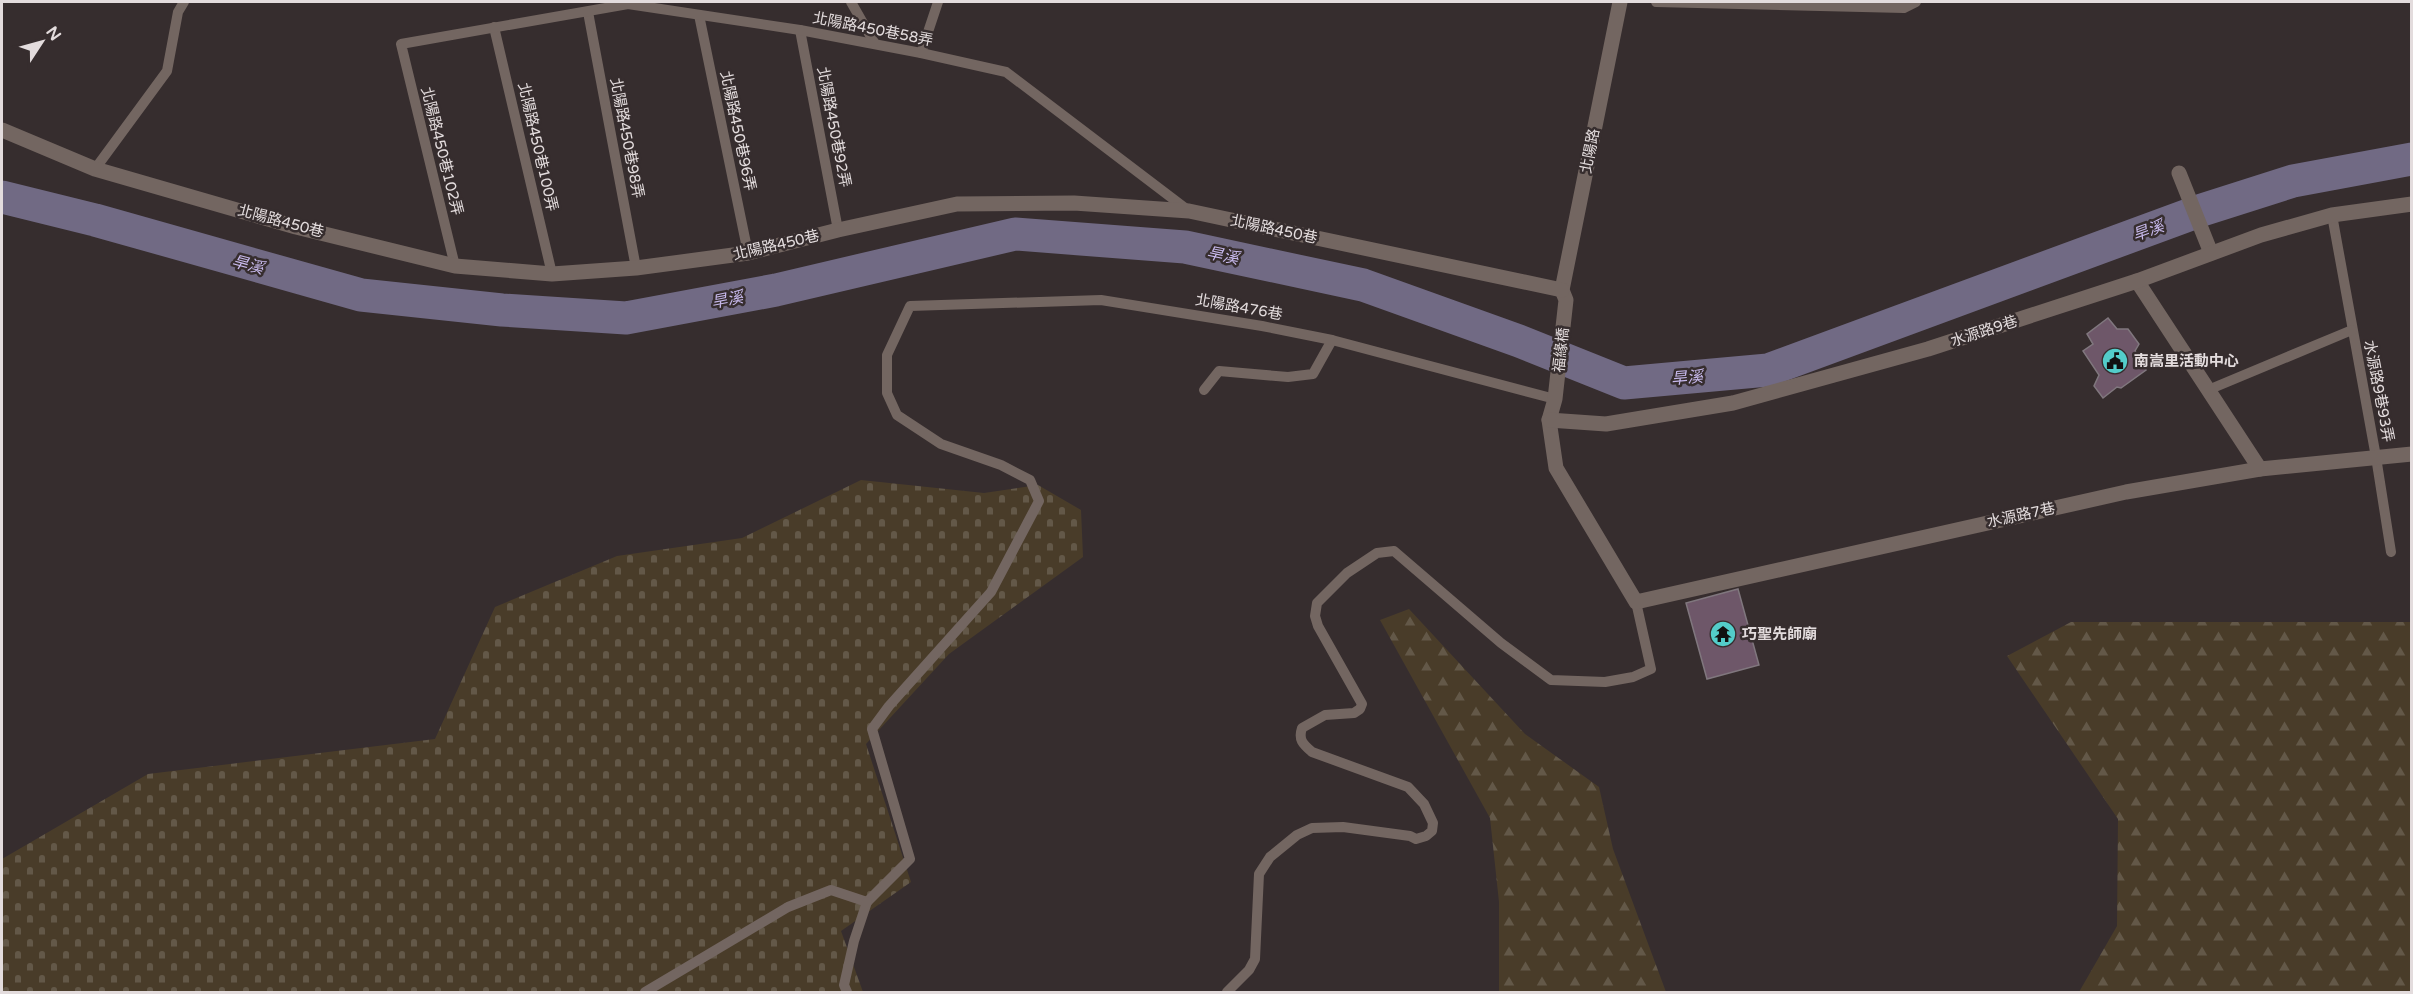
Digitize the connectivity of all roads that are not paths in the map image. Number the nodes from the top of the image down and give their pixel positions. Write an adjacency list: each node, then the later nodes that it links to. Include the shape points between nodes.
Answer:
1 (184, 2): 15 (lane, via 178,12 166,71)
2 (851, 2): 12 (lane)
3 (938, 2): 13 (lane)
4 (1620, 2): 27 (street, 北陽路)
5 (1656, 2): 6 (lane, via 1904,8)
6 (1916, 2)
7 (588, 12): 8 (lane, 北陽路450巷58弄, via 628,4); 9 (lane, 北陽路450巷58弄); 24 (lane, 北陽路450巷98弄)
8 (699, 15): 10 (lane, 北陽路450巷58弄); 21 (lane, 北陽路450巷96弄)
9 (494, 27): 11 (lane, 北陽路450巷58弄); 25 (lane, 北陽路450巷100弄)
10 (800, 30): 12 (lane, 北陽路450巷58弄); 20 (lane, 北陽路450巷92弄)
11 (400, 44): 23 (lane, 北陽路450巷102弄)
12 (875, 44): 13 (lane, 北陽路450巷58弄)
13 (921, 53): 18 (lane, 北陽路450巷58弄, via 1006,72)
14 (2, 130): 15 (street, 北陽路450巷)
15 (95, 169): 23 (street, 北陽路450巷)
16 (2179, 173): 22 (street)
17 (2412, 204): 19 (street, 水源路9巷)
18 (1190, 211): 20 (street, 北陽路450巷, via 1074,203 957,204); 27 (street, 北陽路450巷)
19 (2332, 215): 22 (street, 水源路9巷); 28 (lane, 水源路9巷93弄)
20 (838, 230): 21 (street, 北陽路450巷)
21 (748, 254): 24 (street, 北陽路450巷)
22 (2211, 254): 26 (street, 水源路9巷)
23 (455, 266): 25 (street, 北陽路450巷)
24 (636, 268): 25 (street, 北陽路450巷)
25 (552, 274)
26 (2137, 281): 31 (street); 33 (street, 水源路9巷, via 1928,350 1733,403 1606,424)
27 (1564, 295): 32 (street, 福緣橋)
28 (2352, 330): 31 (lane, 水源路9巷93弄); 35 (lane, 水源路9巷93弄)
29 (1332, 340): 30 (lane, via 1313,374 1288,377 1219,371); 32 (lane, 北陽路476巷); 39 (lane, 北陽路476巷, via 1101,300 910,306 887,355 887,393 897,414 941,444 1001,465 1030,480 1039,501 991,592 872,729 910,859)
30 (1204, 390)
31 (2208, 390): 36 (street)
32 (1555, 399): 33 (street)
33 (1549, 420): 38 (street, via 1556,468)
34 (2412, 454): 35 (street, 水源路7巷)
35 (2376, 457): 36 (street, 水源路7巷); 37 (lane, 水源路9巷93弄)
36 (2260, 469): 38 (street, 水源路7巷, via 2126,492)
37 (2391, 552)
38 (1636, 603): 42 (lane, via 1651,669 1605,682 1551,680 1501,643 1394,551 1377,553 1347,573 1317,603 1315,616 1362,704 1354,713 1325,715 1302,728 1302,743 1312,752 1408,787 1431,815 1432,831 1416,838 1344,827 1312,828 1297,835 1270,857 1259,874 1255,959)
39 (867, 903): 40 (lane, via 831,890 788,907); 41 (lane, via 844,985)
40 (645, 993)
41 (848, 993)
42 (1227, 993)

